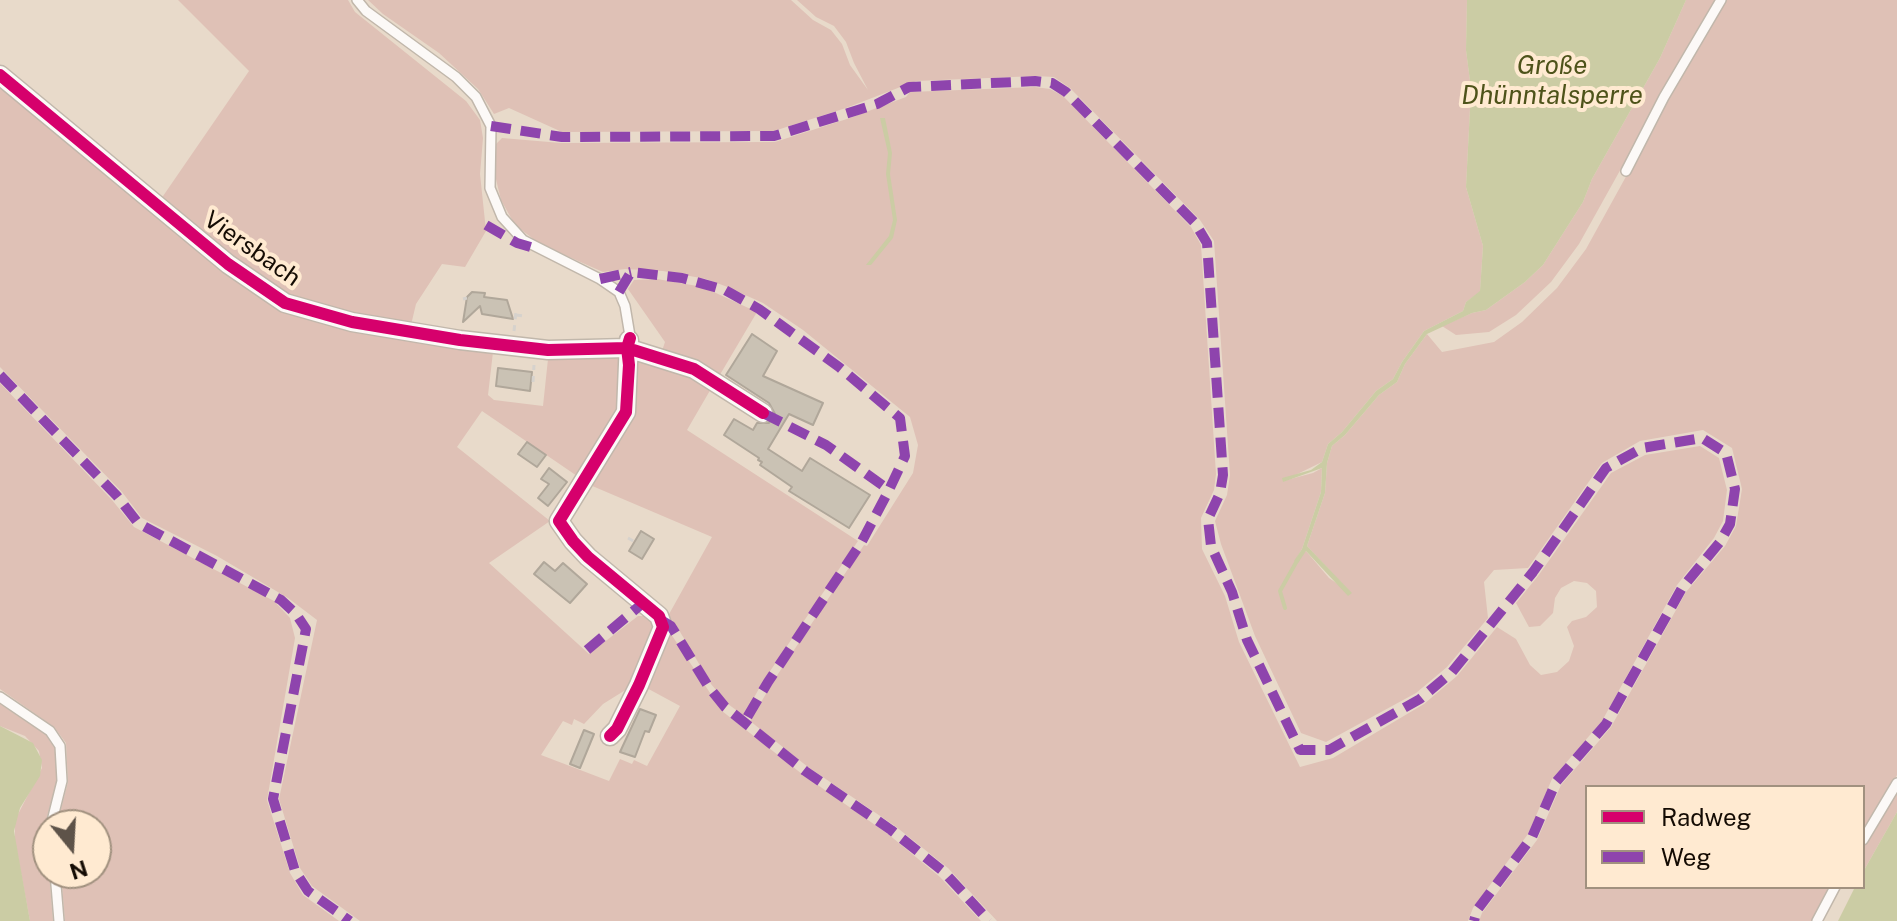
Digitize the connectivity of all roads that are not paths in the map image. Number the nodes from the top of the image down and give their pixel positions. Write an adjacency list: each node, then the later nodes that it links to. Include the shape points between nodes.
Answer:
1 (357, 0): 5 (lane, via 476,97 491,126 490,188 502,217 523,240 619,292)
2 (1721, 0): 4 (lane)
3 (0, 75): 5 (street, Viersbach, via 228,264 285,303 352,322 460,340 548,350)
4 (1626, 171)
5 (628, 342): 6 (street, Viersbach, via 694,369); 8 (street, via 623,420 559,521 588,557 659,616 663,627)
6 (763, 413)
7 (0, 697): 10 (lane, via 50,731 60,746 62,781)
8 (610, 736)
9 (1897, 783): 11 (lane)
10 (55, 809)
11 (1865, 837)
12 (56, 889): 14 (lane)
13 (1834, 889): 15 (lane)
14 (59, 921)
15 (1817, 921)

